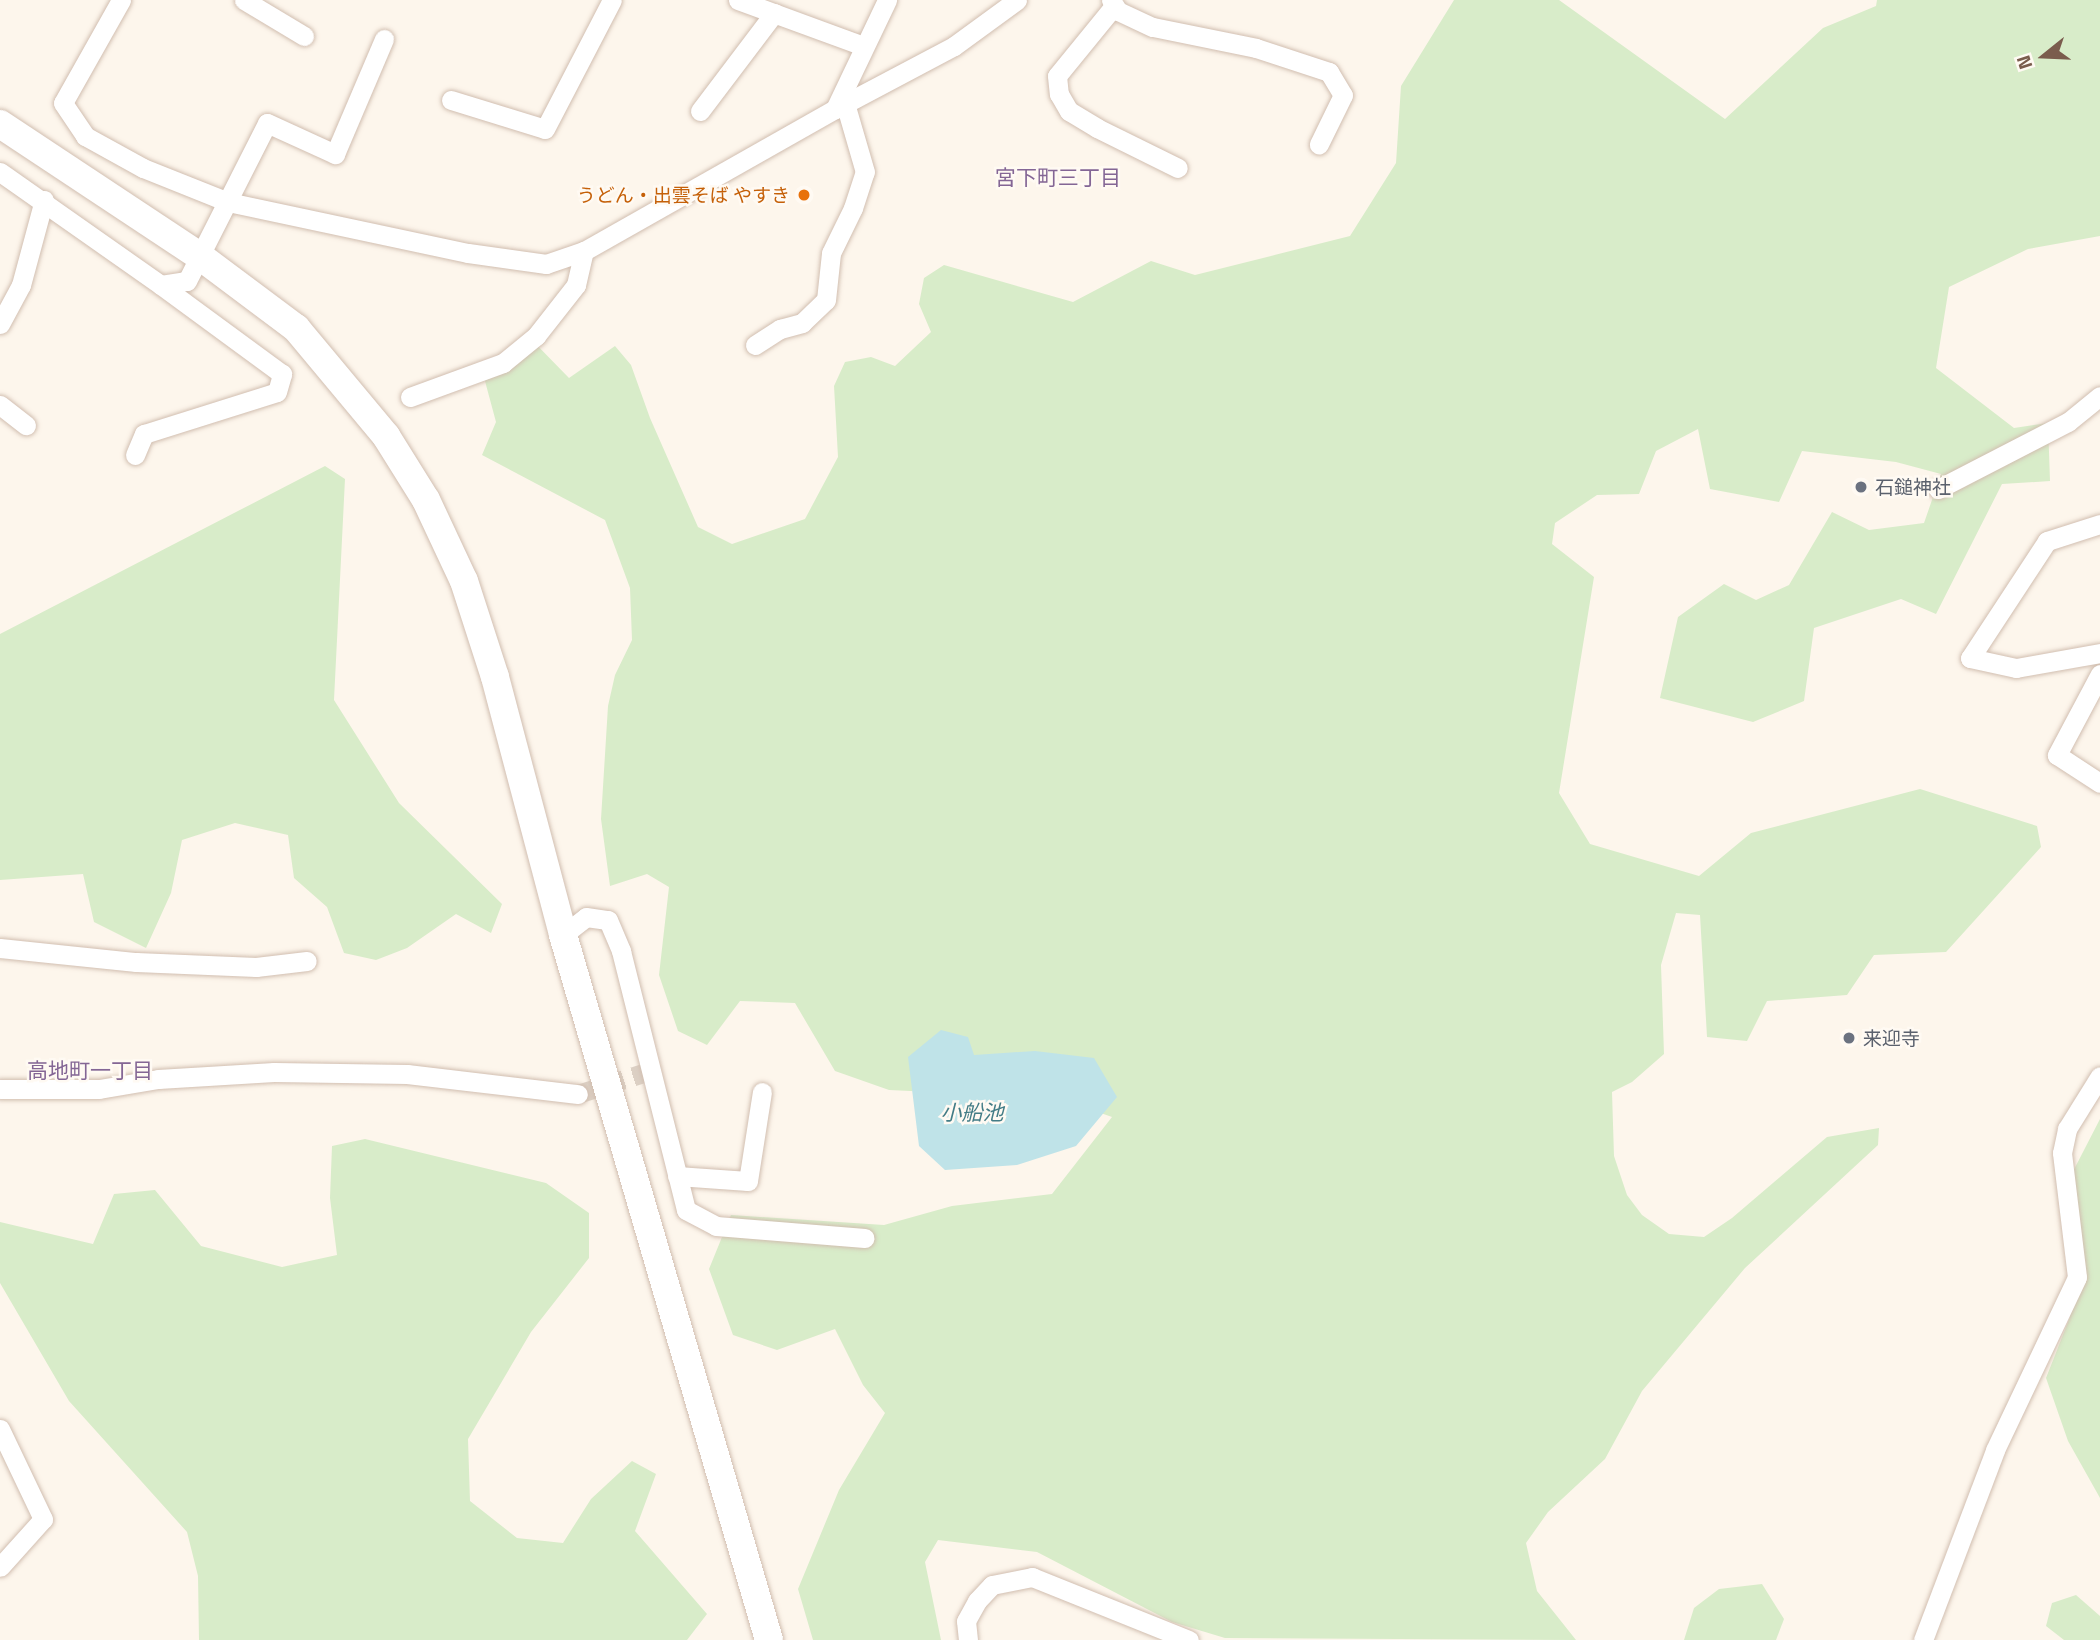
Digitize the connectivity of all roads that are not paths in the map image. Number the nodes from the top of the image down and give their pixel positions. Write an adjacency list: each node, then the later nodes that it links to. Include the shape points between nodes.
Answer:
1 (121, 0): 20 (street, via 63,103 85,136 144,168)
2 (244, 0): 9 (street)
3 (612, 0): 12 (street, via 545,129)
4 (887, 0): 11 (street)
5 (1017, 0): 13 (street, via 954,46)
6 (742, 1): 8 (street)
7 (1112, 3): 16 (street, via 1118,11 1153,27 1256,48 1329,72 1343,95); 17 (street, via 1057,76 1059,94 1069,111)
8 (774, 13): 11 (street); 14 (street)
9 (304, 36)
10 (384, 39): 20 (street, via 335,154 267,122)
11 (863, 46): 13 (street)
12 (451, 100)
13 (840, 106): 21 (street); 25 (street, via 864,172 831,253 826,300 802,323 780,329)
14 (700, 111)
15 (0, 124): 22 (street)
16 (1319, 144)
17 (1178, 168)
18 (0, 172): 19 (street)
19 (44, 200): 23 (street); 24 (street, via 21,285)
20 (228, 202): 21 (street, via 468,253 546,264); 22 (street)
21 (584, 251): 27 (street, via 576,285 536,336 503,363)
22 (201, 257): 23 (street, via 187,281); 36 (street, via 296,328 386,436 426,500 464,581 495,677)
23 (161, 285): 30 (street, via 282,374 277,391 144,434)
24 (2, 316)
25 (755, 345)
26 (2100, 396): 31 (street, via 2068,422)
27 (410, 397)
28 (0, 405): 29 (street)
29 (26, 425)
30 (135, 455)
31 (1938, 489)
32 (2100, 523): 33 (street, via 2047,541 1970,658 2016,668)
33 (2100, 653)
34 (2100, 674): 35 (street, via 2057,755)
35 (2100, 783)
36 (563, 935): 43 (street, via 586,917 608,920 621,951); 47 (street)
37 (0, 948): 38 (street, via 136,962 256,967)
38 (307, 961)
39 (2100, 1076): 50 (street, via 2067,1129 2062,1153 2077,1277 1995,1450)
40 (0, 1089): 42 (street, via 99,1089 158,1079 274,1072 407,1074)
41 (761, 1092): 43 (street, via 748,1181)
42 (578, 1094)
43 (677, 1176): 44 (street, via 686,1210 716,1226)
44 (865, 1238)
45 (0, 1429): 46 (street, via 43,1519)
46 (0, 1567)
47 (769, 1640)
48 (968, 1640): 49 (street, via 966,1621 992,1585 1032,1577)
49 (1189, 1640)
50 (1923, 1640)

